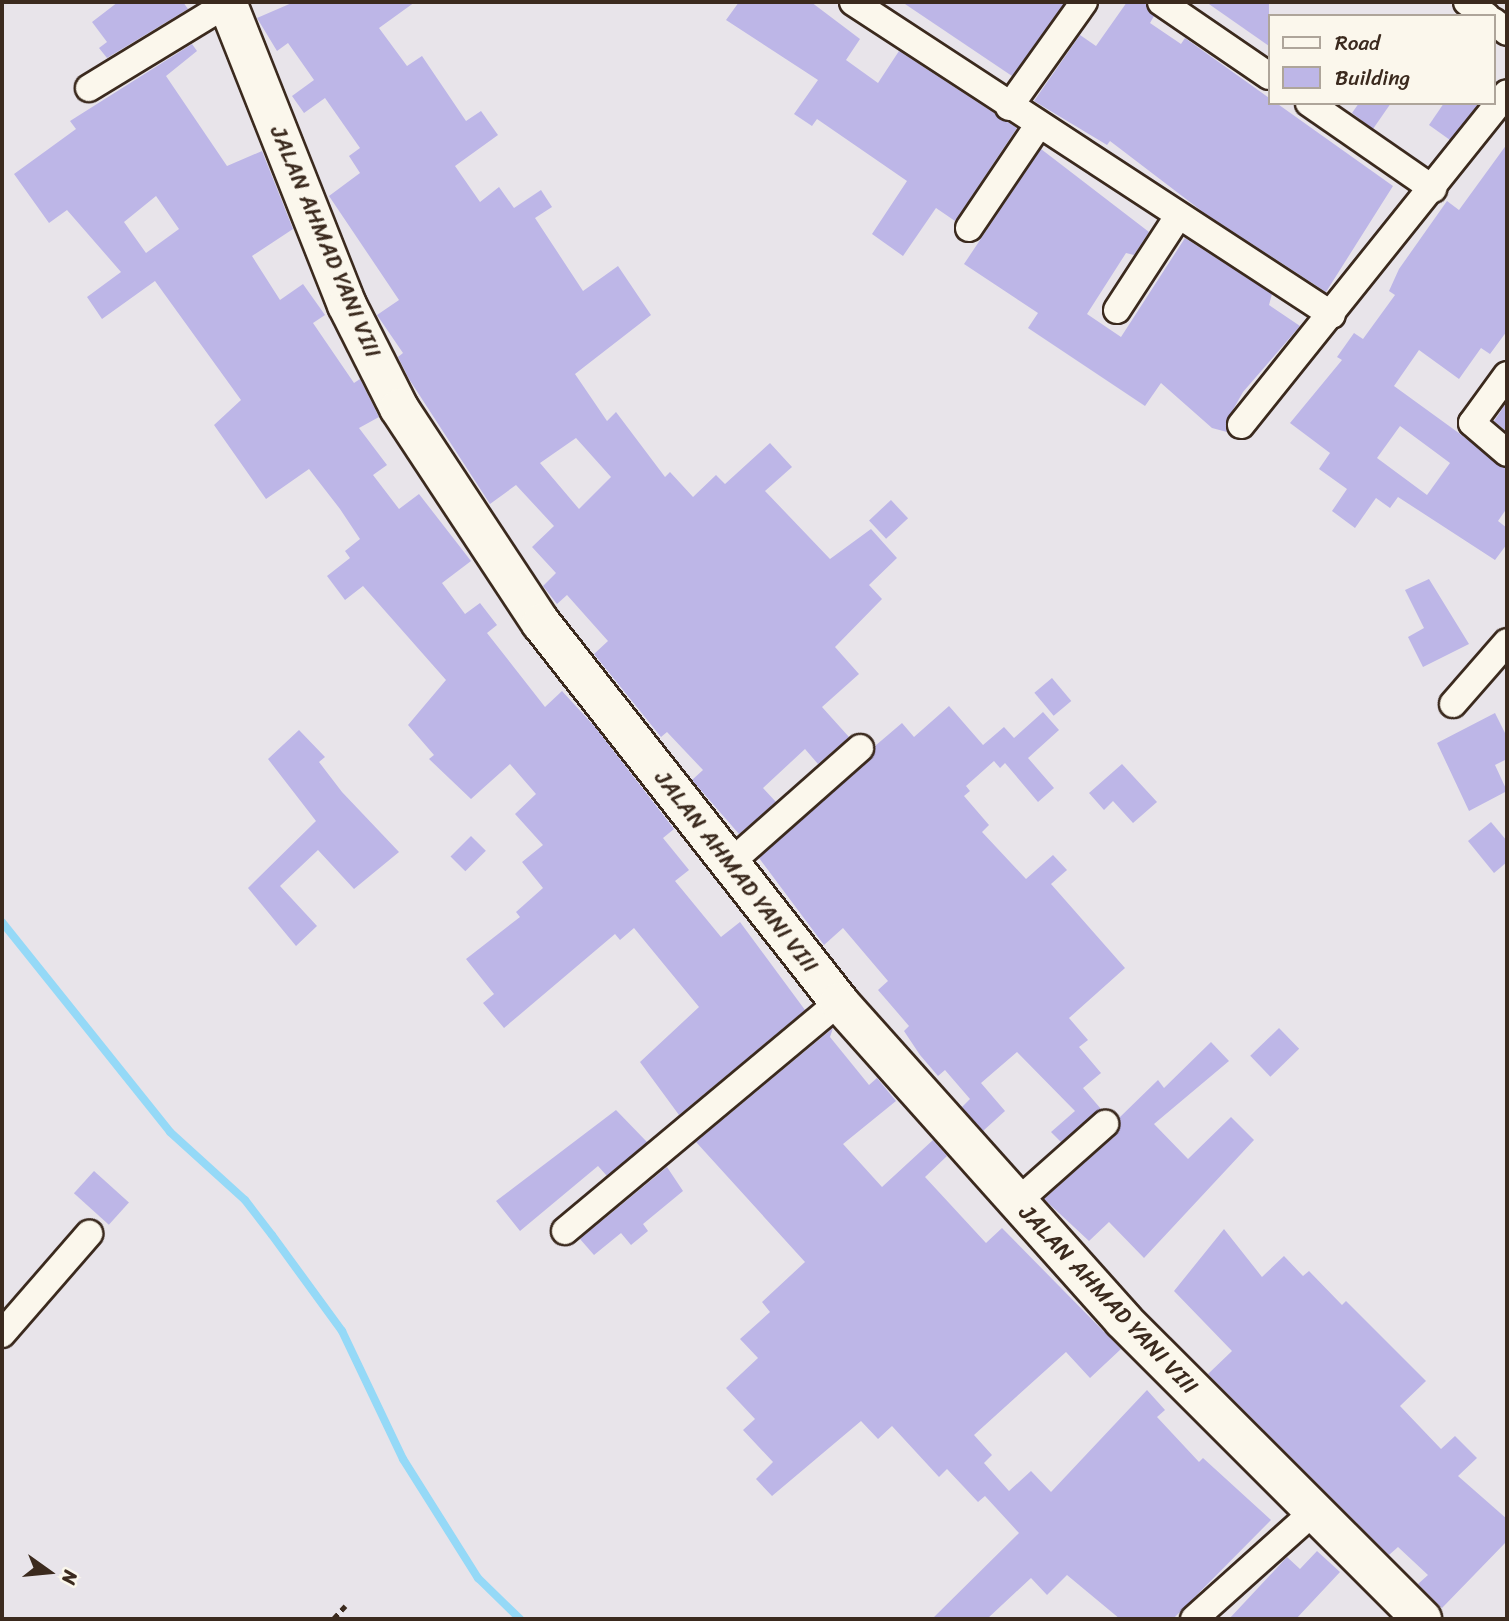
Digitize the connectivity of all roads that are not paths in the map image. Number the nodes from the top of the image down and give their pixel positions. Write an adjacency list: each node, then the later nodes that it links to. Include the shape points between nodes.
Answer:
1 (228, 2): 8 (street); 24 (street, JALAN AHMAD YANI VIII, via 347,306 399,408 541,623)
2 (853, 2): 11 (street)
3 (1084, 2): 11 (street)
4 (1161, 2): 7 (street)
5 (1466, 2): 6 (street)
6 (1483, 14)
7 (1268, 75)
8 (89, 88)
9 (1507, 93): 13 (street)
10 (1312, 105): 13 (street)
11 (1009, 107): 12 (street)
12 (1037, 127): 14 (street); 15 (street)
13 (1433, 189): 17 (street)
14 (1177, 218): 16 (street); 17 (street)
15 (969, 228)
16 (1117, 310)
17 (1332, 315): 19 (street)
18 (1507, 375): 20 (street, via 1472,424)
19 (1241, 425)
20 (1507, 453)
21 (1507, 642): 22 (street)
22 (1453, 704)
23 (860, 748): 24 (street)
24 (729, 864): 25 (street, JALAN AHMAD YANI VIII)
25 (839, 1002): 27 (street, JALAN AHMAD YANI VIII); 28 (street)
26 (1105, 1124): 27 (street)
27 (1017, 1202): 31 (street, JALAN AHMAD YANI VIII)
28 (565, 1231)
29 (89, 1234): 30 (street)
30 (2, 1334)
31 (1311, 1514): 32 (street); 33 (street, JALAN AHMAD YANI VIII)
32 (1194, 1619)
33 (1422, 1619)

